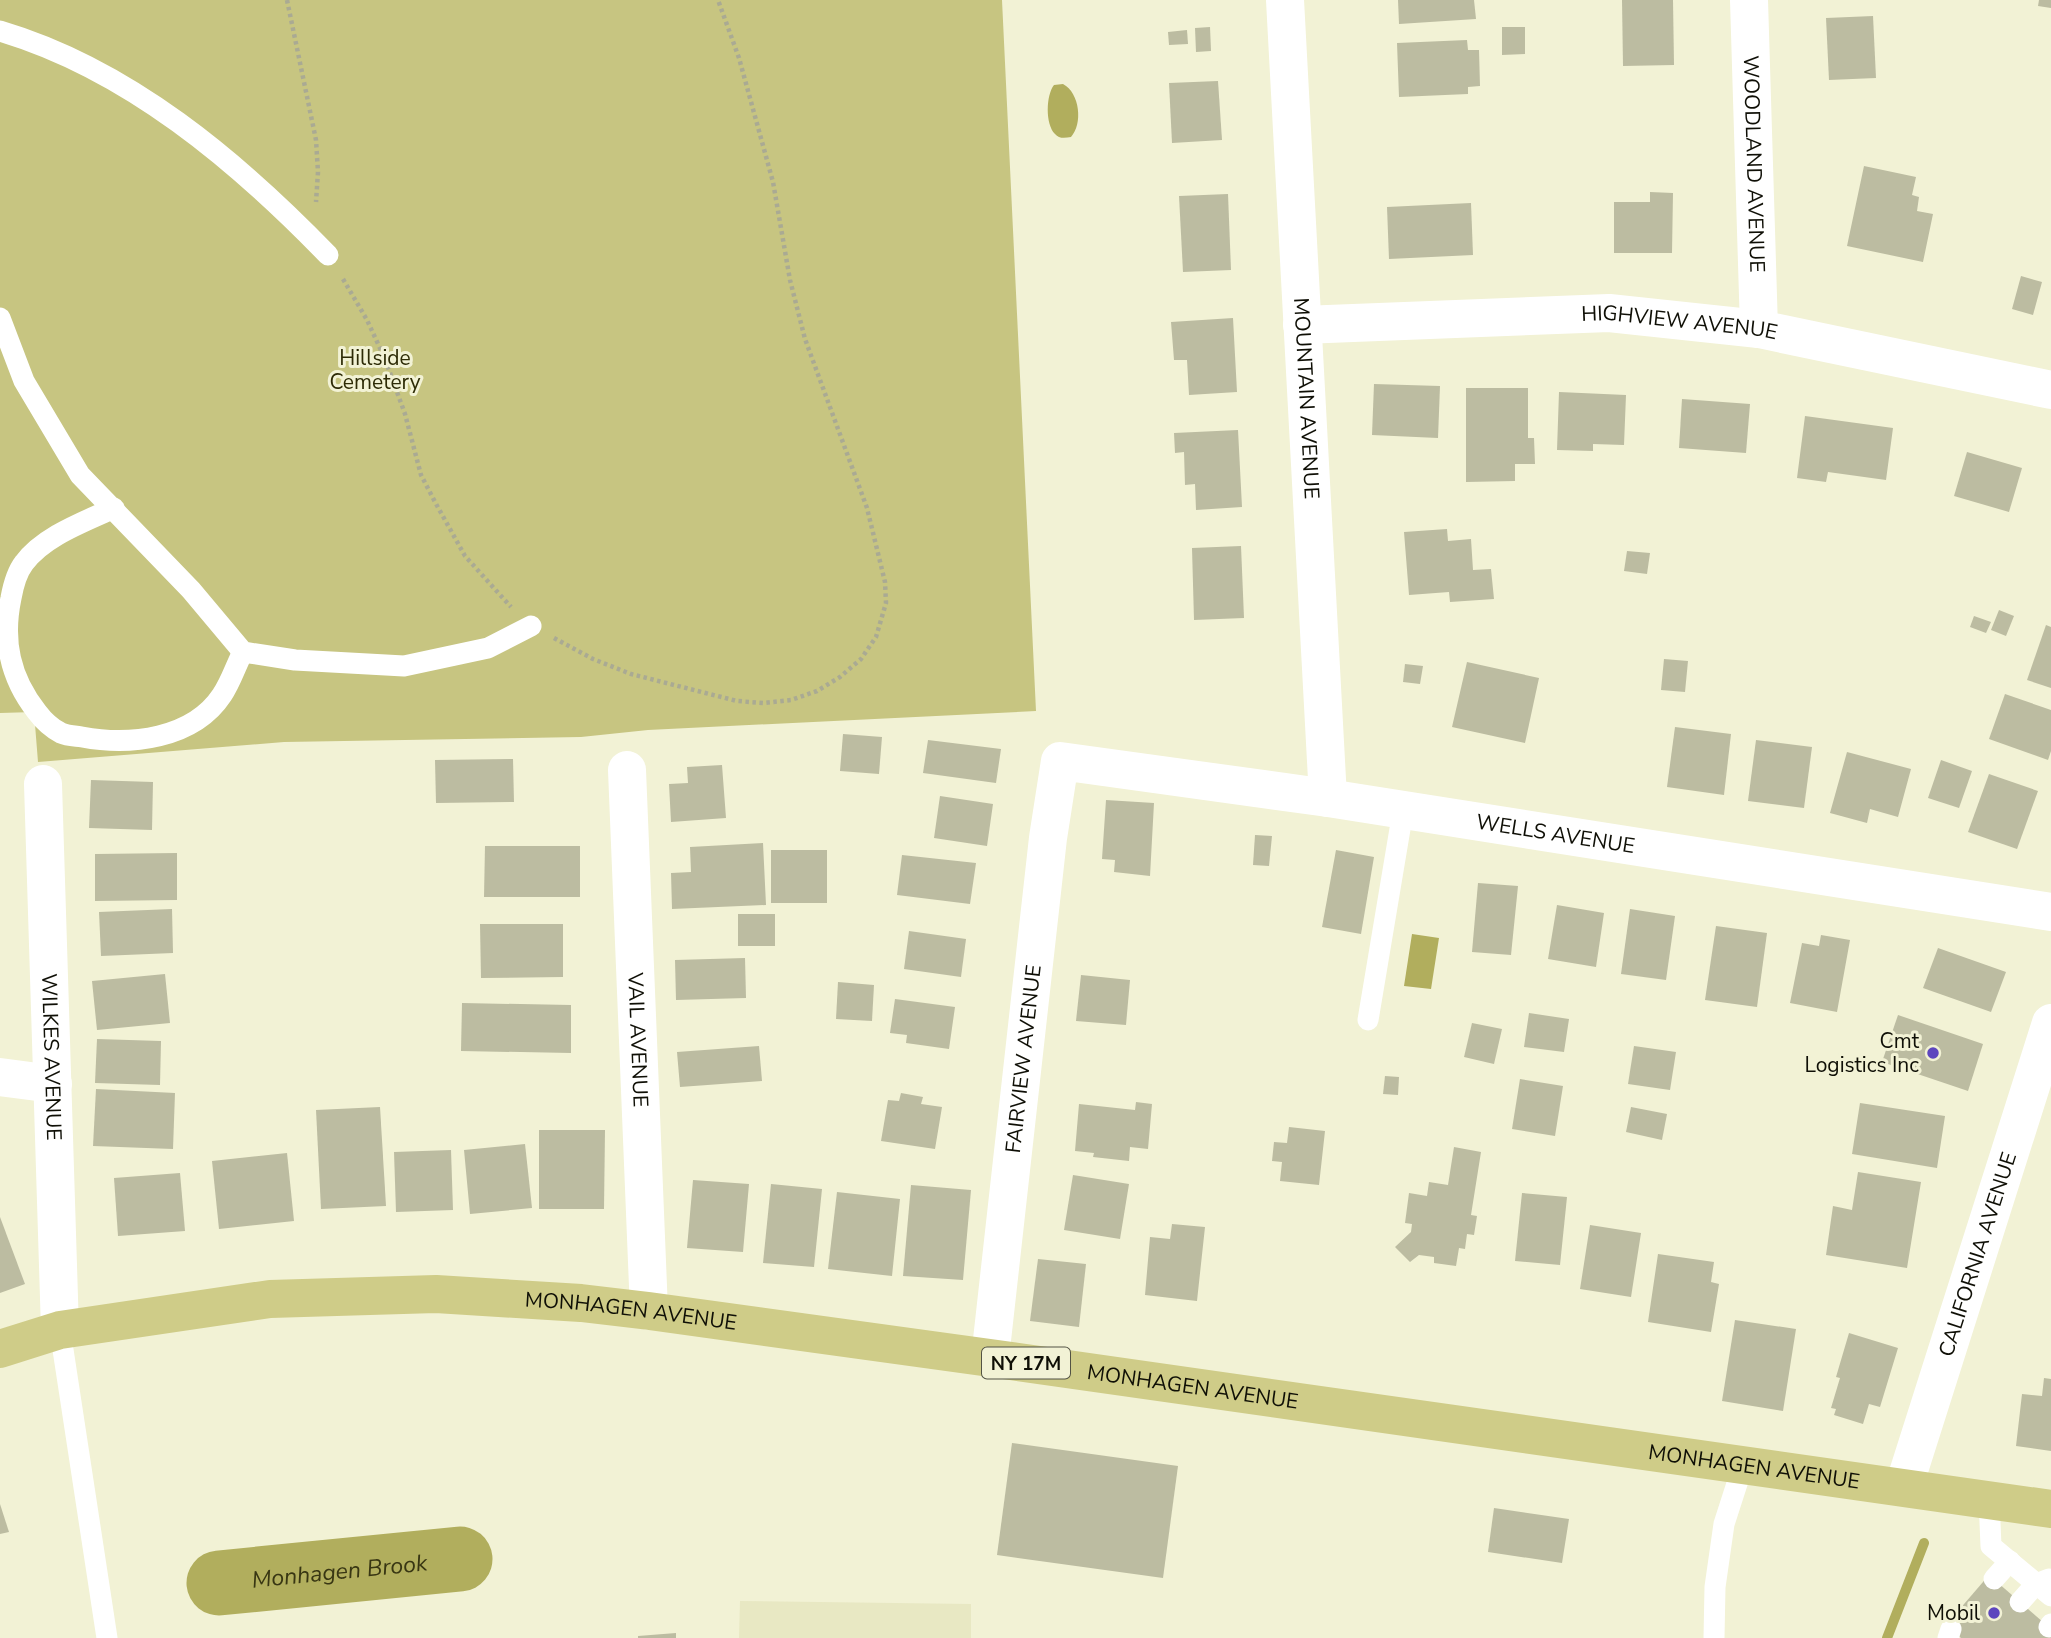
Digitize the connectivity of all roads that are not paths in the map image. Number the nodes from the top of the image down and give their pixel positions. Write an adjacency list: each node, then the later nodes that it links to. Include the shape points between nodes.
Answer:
1 (1285, 0): 6 (street, MOUNTAIN AVENUE)
2 (1749, 0): 7 (street, WOODLAND AVENUE)
3 (0, 31): 4 (lane, via 75,60 145,100 224,158)
4 (328, 255)
5 (0, 318): 9 (lane, via 24,381 45,416 80,474)
6 (1302, 325): 7 (street, HIGHVIEW AVENUE, via 1609,313); 15 (street, MOUNTAIN AVENUE)
7 (1759, 329): 8 (street, HIGHVIEW AVENUE)
8 (2051, 390)
9 (114, 508): 11 (lane); 11 (lane, via 45,544 23,564 13,587 6,634 10,658 15,679 43,719 61,733 104,741 146,740 194,723 222,696)
10 (531, 626): 11 (lane, via 488,648 404,666)
11 (243, 652)
12 (1060, 761): 15 (street, WELLS AVENUE); 25 (street, FAIRVIEW AVENUE)
13 (627, 770): 22 (street, VAIL AVENUE)
14 (43, 784): 21 (street, WILKES AVENUE)
15 (1328, 798): 16 (street, WELLS AVENUE)
16 (1403, 811): 17 (street, WELLS AVENUE); 18 (lane)
17 (2051, 912)
18 (1368, 1020)
19 (2051, 1023): 27 (street, CALIFORNIA AVENUE)
20 (0, 1077): 21 (street)
21 (53, 1084): 23 (street, WILKES AVENUE)
22 (649, 1311): 23 (main road, MONHAGEN AVENUE / NY 17M, via 436,1294 359,1296 270,1299); 25 (main road, MONHAGEN AVENUE / NY 17M)
23 (60, 1330): 24 (main road, MONHAGEN AVENUE / NY 17M); 34 (lane)
24 (0, 1349)
25 (990, 1358): 26 (main road, MONHAGEN AVENUE / NY 17M)
26 (1743, 1465): 27 (main road, MONHAGEN AVENUE / NY 17M); 35 (lane, via 1724,1524)
27 (1904, 1486): 28 (main road, MONHAGEN AVENUE / NY 17M)
28 (1989, 1499): 29 (main road, MONHAGEN AVENUE / NY 17M); 30 (lane, via 1991,1546)
29 (2051, 1509)
30 (2010, 1560): 31 (lane); 32 (lane)
31 (1994, 1580)
32 (2046, 1586): 33 (lane)
33 (2020, 1602)
34 (107, 1638)
35 (1714, 1638)

